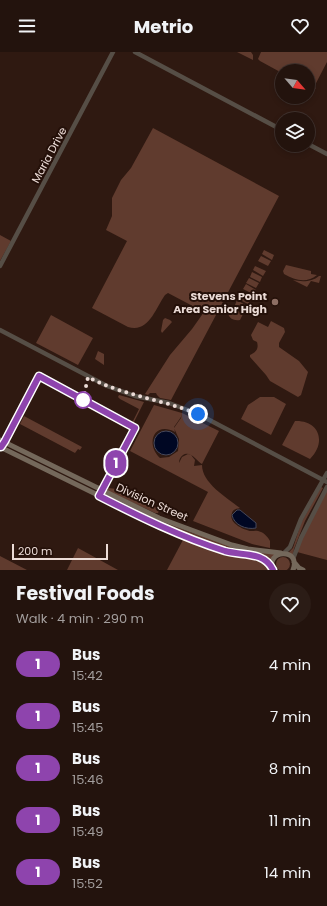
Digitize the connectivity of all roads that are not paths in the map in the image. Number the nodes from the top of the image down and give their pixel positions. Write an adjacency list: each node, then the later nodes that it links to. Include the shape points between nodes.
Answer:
1 (113, 52): 6 (street, Maria Drive)
2 (135, 52): 3 (street)
3 (275, 126)
4 (315, 148): 5 (street)
5 (327, 154)
6 (0, 266)
7 (0, 330): 11 (street, via 106,386 135,396 169,403 198,414)
8 (0, 440): 13 (main road, Division Street, via 159,518 232,545)
9 (0, 447): 15 (main road, Division Street, via 167,529 224,550 263,558)
10 (327, 473): 11 (street)
11 (325, 481): 13 (street, via 301,518 290,547)
12 (327, 487): 14 (street, via 301,538)
13 (282, 553): 14 (main road); 15 (main road, via 274,558)
14 (294, 560): 16 (main road); 17 (main road)
15 (272, 569)
16 (292, 570)
17 (303, 570)

